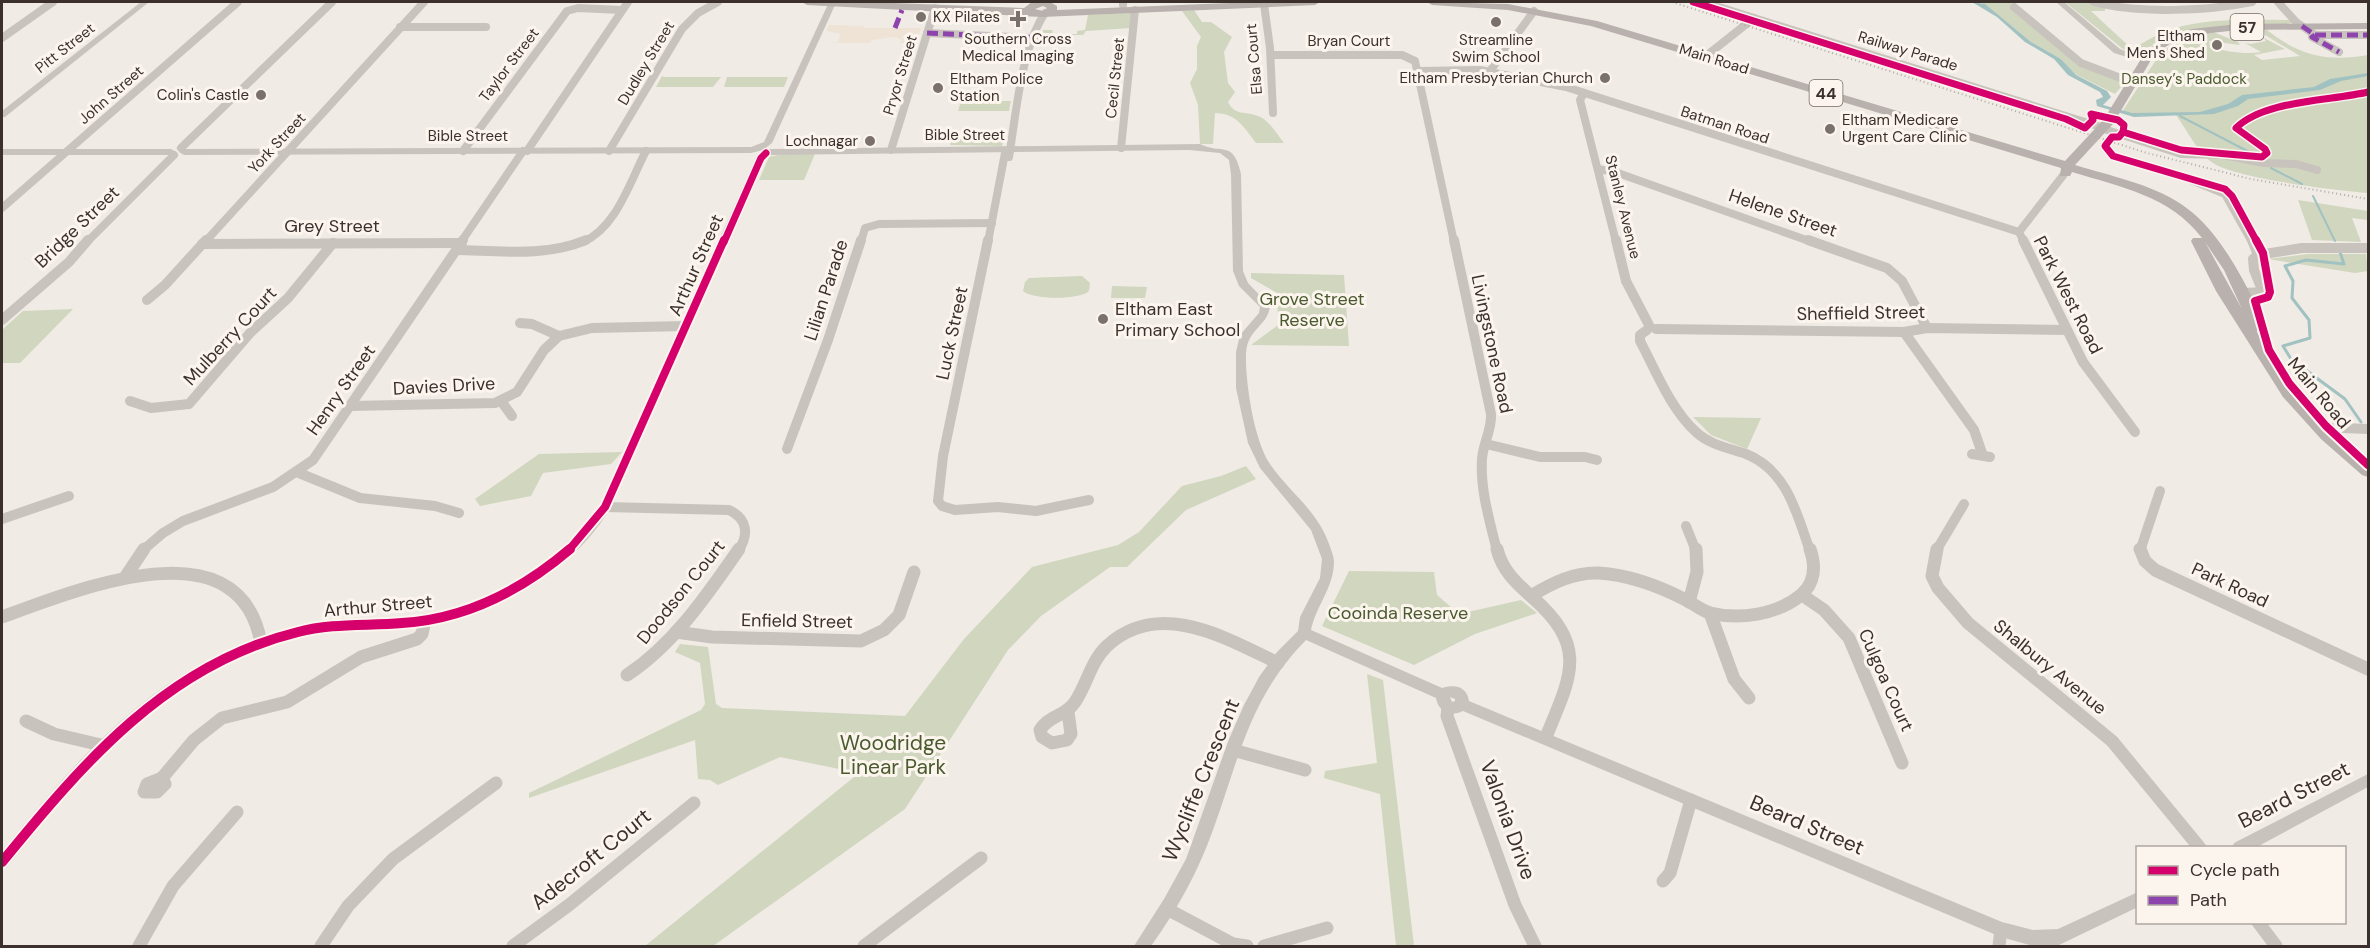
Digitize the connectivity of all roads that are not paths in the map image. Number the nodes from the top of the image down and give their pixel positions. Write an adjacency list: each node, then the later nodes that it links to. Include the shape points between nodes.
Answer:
1 (53, 2): 42 (street)
2 (145, 2): 54 (street, Pitt Street)
3 (238, 2): 68 (street, John Street)
4 (332, 2): 69 (street, Bridge Street)
5 (424, 2): 36 (street, York Street)
6 (628, 2): 26 (street, Henry Street)
7 (718, 2): 65 (street, Dudley Street, via 682,29)
8 (807, 2): 9 (main road)
9 (829, 2): 22 (main road); 58 (street, Arthur Street)
10 (908, 2): 20 (main road); 22 (main road)
11 (1215, 2): 21 (main road)
12 (1315, 2): 18 (main road)
13 (1432, 2): 29 (main road, Main Road / 44)
14 (1703, 2): 31 (street, Railway Parade)
15 (2060, 2): 30 (street)
16 (2252, 2): 19 (street, via 2116,8)
17 (2278, 2): 33 (street)
18 (1263, 3): 21 (main road); 45 (street, Elsa Court)
19 (2097, 3)
20 (973, 4): 25 (main road); 27 (main road)
21 (1128, 6): 28 (main road); 57 (street, Cecil Street)
22 (922, 7): 24 (main road)
23 (2014, 7): 51 (street, via 2081,63)
24 (935, 8): 25 (main road); 38 (street, Pryor Street)
25 (958, 9): 27 (main road)
26 (621, 10): 63 (street, Taylor Street, via 567,11); 64 (street, Henry Street)
27 (1033, 10): 28 (main road); 32 (street)
28 (1047, 10): 32 (street, Luck Street)
29 (1534, 11): 46 (main road, Main Road / 44, via 1593,23); 50 (street)
30 (2073, 12): 47 (street, via 2114,49); 48 (street, via 2125,51)
31 (1754, 18): 46 (street); 55 (street, Railway Parade)
32 (1037, 25): 43 (street, Luck Street)
33 (2302, 26): 34 (main road, 57); 40 (street); 48 (main road, 57, via 2192,32 2164,42)
34 (2342, 26): 35 (main road, 57); 39 (street)
35 (2368, 26)
36 (400, 27): 37 (street); 62 (street, York Street)
37 (486, 27)
38 (927, 33): 43 (street); 59 (street, Pryor Street)
39 (2354, 34): 40 (street); 41 (street)
40 (2315, 35): 44 (street, via 2312,37)
41 (2368, 35)
42 (2, 38)
43 (1034, 38): 60 (street, Luck Street)
44 (2339, 52)
45 (1270, 55): 49 (street, Bryan Court, via 1402,55 1414,60); 53 (street, Elsa Court)
46 (1706, 56): 56 (main road, Main Road / 44)
47 (2129, 57): 48 (street); 51 (street)
48 (2147, 59): 51 (main road, 57)
49 (1418, 71): 50 (street, Batman Road); 102 (street, Livingstone Road, via 1491,414 1492,432)
50 (1490, 71): 52 (street, Batman Road)
51 (2136, 81): 55 (main road, 57)
52 (1584, 93): 71 (street, Stanley Avenue, via 1580,100); 77 (street, Batman Road)
53 (1273, 113)
54 (2, 115)
55 (2106, 126): 61 (main road, 57); 72 (street, Railway Parade, via 2181,154 2223,155 2265,163 2299,164)
56 (1990, 143): 70 (main road, Main Road / 44); 70 (main road, Main Road / 44)
57 (1119, 148): 60 (street, Bible Street); 125 (street, Bible Street, via 1192,148 1226,151 1232,157 1236,174 1238,271 1245,286 1264,303 1265,310 1245,335 1241,352 1242,387 1254,443 1264,465 1317,528 1327,550 1326,578 1307,617)
58 (765, 150): 59 (street, Bible Street); 66 (street, Bible Street); 88 (street, Arthur Street)
59 (891, 150): 60 (street, Bible Street)
60 (1009, 150): 76 (street, Luck Street)
61 (2088, 150): 70 (main road, 57); 74 (main road, via 2094,169)
62 (289, 151): 63 (street, Bible Street); 69 (street, Bible Street); 79 (street, York Street)
63 (463, 151): 64 (street, Bible Street)
64 (525, 151): 65 (street, Bible Street); 80 (street, Henry Street)
65 (609, 151): 66 (street, Bible Street)
66 (646, 151): 80 (street, Grey Street, via 604,226 588,239 554,249)
67 (2, 152): 68 (street, Bible Street)
68 (66, 152): 69 (street, Bible Street); 75 (street, John Street)
69 (177, 152): 86 (street, Bridge Street, via 69,262)
70 (2071, 166): 74 (main road, Main Road / 44); 77 (street, Park West Road); 83 (main road, Main Road / 44, via 2173,216 2199,242)
71 (1598, 169): 89 (street, Stanley Avenue, via 1626,281); 90 (street, Helene Street, via 1887,268 1902,281)
72 (2317, 170)
73 (2184, 177): 82 (street, via 2225,194)
74 (2108, 178): 84 (main road, Main Road / 44, via 2153,193 2187,213)
75 (2, 208)
76 (992, 223): 103 (street, Lilian Parade, via 879,224 865,228); 110 (street, Luck Street, via 937,496 942,506 955,510 998,507 1036,511)
77 (2019, 232): 91 (street, Park West Road)
78 (333, 243): 79 (street, Grey Street); 80 (street, Grey Street); 95 (street, Mulberry Court, via 288,298 250,333 189,404 157,407)
79 (202, 244): 85 (street, York Street)
80 (460, 246): 97 (street, Henry Street)
81 (2368, 248): 82 (street, via 2302,248)
82 (2258, 255): 84 (street, via 2253,266 2264,292)
83 (2223, 291): 84 (main road); 92 (main road, Main Road / 44)
84 (2243, 292): 92 (main road, Main Road / 44, via 2252,319)
85 (147, 300)
86 (2, 320)
87 (520, 323): 94 (street)
88 (687, 326): 94 (street, via 592,328); 112 (street, Arthur Street)
89 (1651, 328): 93 (street, Sheffield Street); 118 (street, Stanley Avenue, via 1640,335 1640,341 1686,422 1703,438 1754,457 1786,486 1814,561 1813,578)
90 (1927, 328): 91 (street, Sheffield Street); 93 (street, Sheffield Street)
91 (2065, 330): 101 (street, Park West Road, via 2086,368)
92 (2251, 330): 99 (main road, Main Road / 44, via 2280,382)
93 (1904, 332): 104 (street, via 1974,430)
94 (560, 336): 96 (street, Davies Drive, via 544,350 521,387)
95 (130, 401)
96 (501, 401): 97 (street, Davies Drive); 98 (street)
97 (351, 406): 107 (street, Henry Street, via 313,460)
98 (512, 416)
99 (2318, 427): 100 (street); 106 (main road, Main Road / 44)
100 (2368, 429)
101 (2135, 432)
102 (1486, 444): 105 (street, via 1540,457); 119 (street, Livingstone Road, via 1482,468 1500,560)
103 (788, 449)
104 (1982, 456)
105 (1597, 460)
106 (2368, 471)
107 (299, 473): 113 (street, via 360,498 435,506); 117 (street, Henry Street, via 261,494 212,508 171,527 142,551)
108 (2160, 491): 128 (street, Park Road, via 2140,550 2145,561 2156,570)
109 (69, 496): 114 (street)
110 (1089, 500)
111 (1964, 504): 145 (street, Shalbury Avenue, via 1936,551 1932,576 1938,588 1968,623 2112,741)
112 (605, 507): 123 (street, Arthur Street, via 569,551 534,577 468,609); 124 (street, Doodson Court, via 722,508 744,521 746,531 741,545)
113 (459, 513)
114 (2, 519)
115 (1686, 526): 120 (street, via 1698,555)
116 (914, 572): 124 (street, Enfield Street, via 900,616 878,634 861,641 712,637)
117 (126, 576): 122 (street); 126 (street, via 169,574 221,582 238,592 251,607)
118 (1802, 595): 121 (street, via 1783,607 1754,615); 137 (street, Culgoa Court, via 1824,610 1849,638)
119 (1531, 596): 120 (street, via 1552,583 1596,573 1647,582); 134 (street, Livingstone Road, via 1554,618 1572,655 1570,675)
120 (1689, 602): 121 (street)
121 (1710, 613): 130 (street, via 1734,679)
122 (2, 617)
123 (425, 620): 126 (street, Arthur Street, via 335,625); 139 (street, via 423,634 417,639 361,657 287,702 222,718 194,740)
124 (676, 632): 129 (street, Doodson Court, via 653,658)
125 (1304, 633): 127 (street, Wycliffe Crescent, via 1289,645); 131 (street, Beard Street)
126 (261, 643): 135 (street, Arthur Street, via 177,684)
127 (1278, 663): 132 (street, via 1196,625 1145,625 1132,629 1104,649); 136 (street, Wycliffe Crescent, via 1249,710)
128 (2368, 669)
129 (627, 675)
130 (1749, 698)
131 (1451, 702): 134 (street, Beard Street); 162 (street, Valonia Drive, via 1447,716 1515,905)
132 (1068, 712)
133 (26, 721): 135 (street, via 54,734)
134 (1546, 737): 142 (street, Beard Street)
135 (101, 745): 148 (street, Arthur Street)
136 (1233, 750): 138 (street); 151 (street, Wycliffe Crescent, via 1194,859)
137 (1902, 763)
138 (1305, 770)
139 (162, 778)
140 (2368, 780): 146 (street, Beard Street)
141 (496, 783): 156 (street, via 405,847 375,874)
142 (1691, 800): 149 (street, via 1670,873); 154 (street, Beard Street)
143 (694, 803): 157 (street, Adecroft Court)
144 (237, 812): 155 (street, via 173,886)
145 (2198, 846)
146 (2243, 846)
147 (981, 858): 158 (street)
148 (2, 862)
149 (1663, 881)
150 (2136, 900): 154 (street, Beard Street, via 2059,937 2033,938)
151 (1167, 909): 159 (street, Wycliffe Crescent); 160 (street, via 1233,944)
152 (2260, 924): 164 (street)
153 (1327, 928): 161 (street)
154 (2001, 929): 163 (street)
155 (139, 946)
156 (321, 946)
157 (513, 946)
158 (864, 946)
159 (1142, 946)
160 (1247, 946)
161 (1264, 946)
162 (1534, 946)
163 (1999, 946)
164 (2276, 946)

